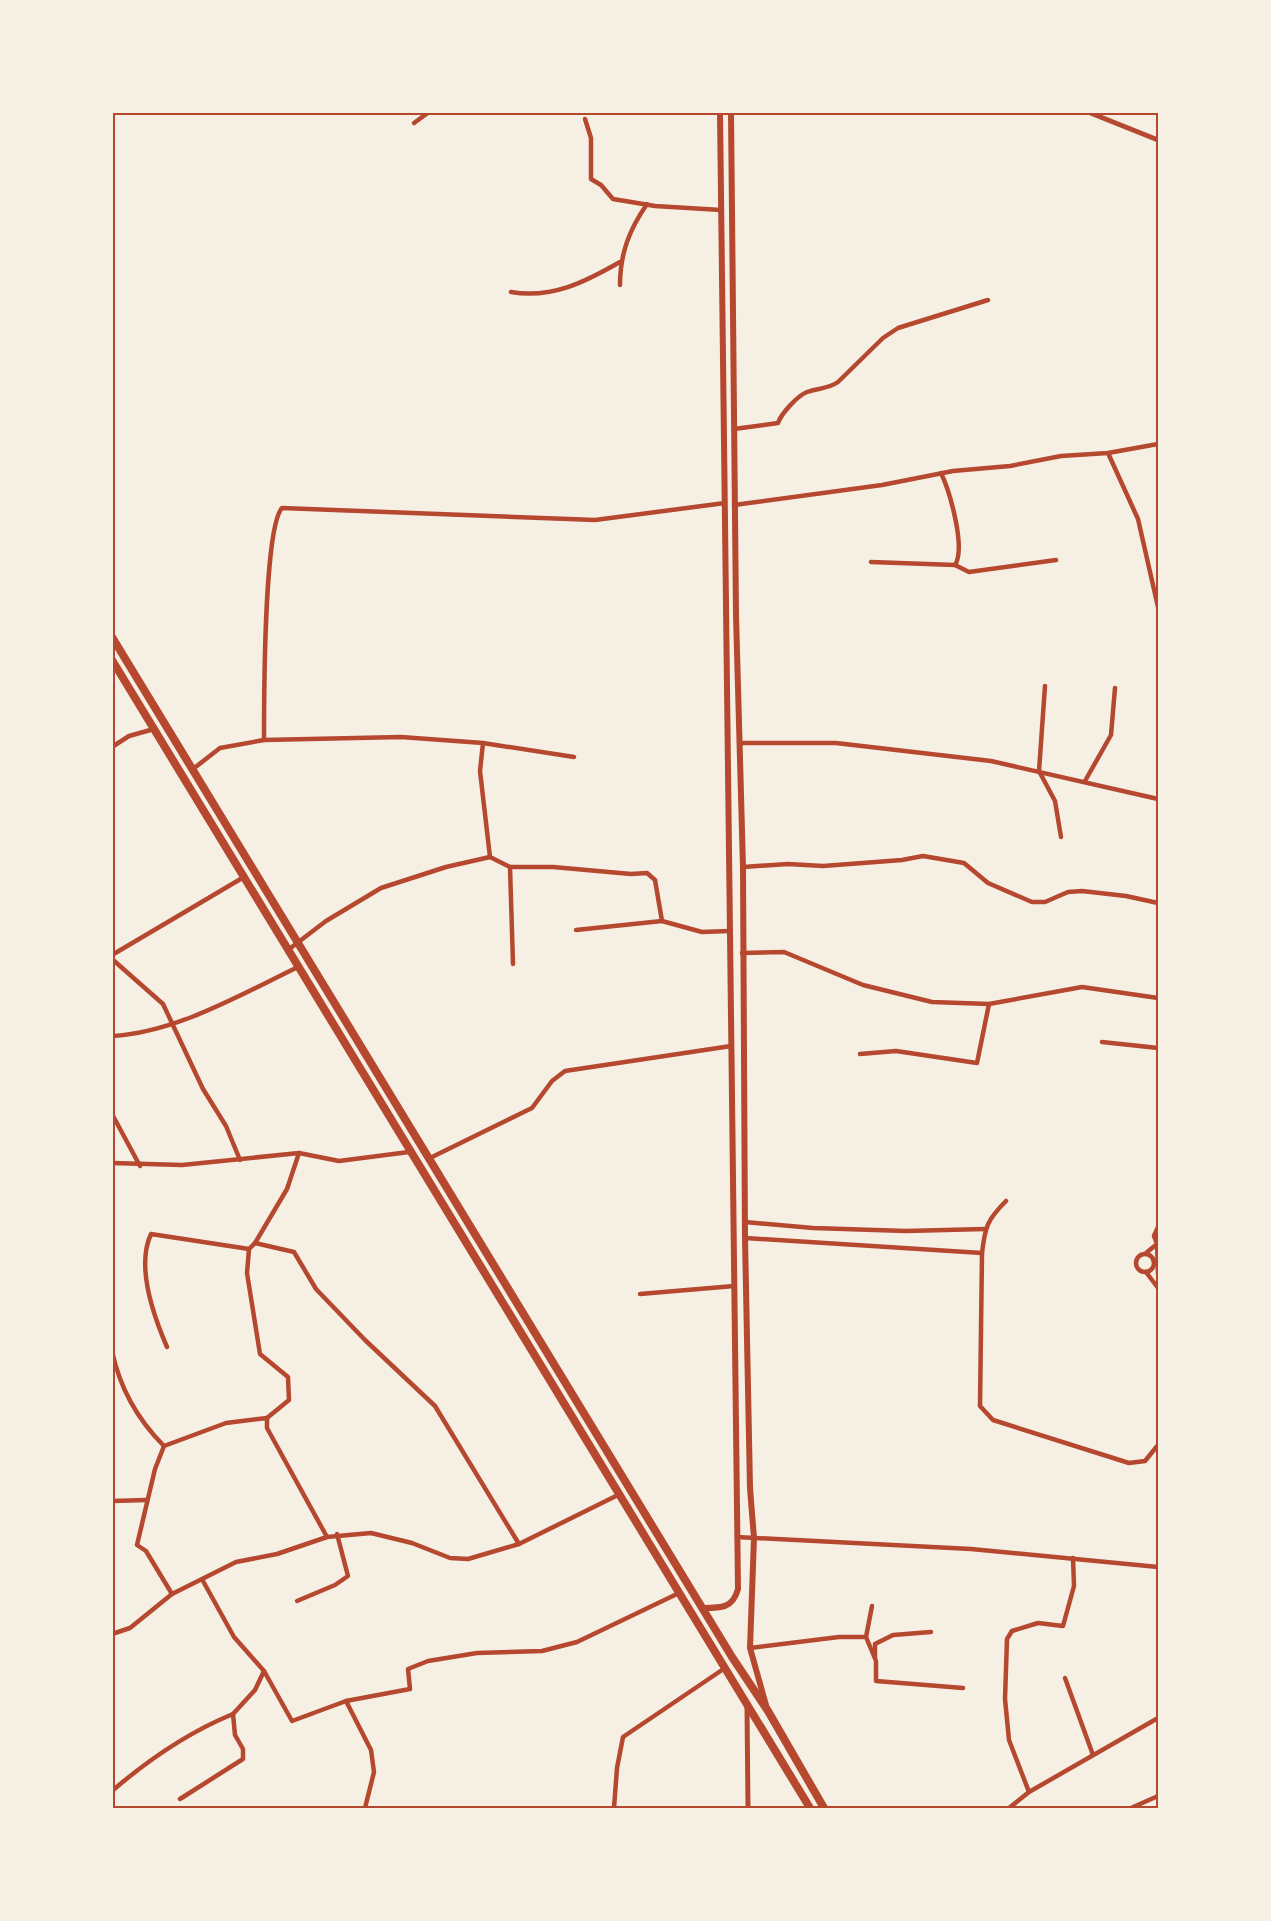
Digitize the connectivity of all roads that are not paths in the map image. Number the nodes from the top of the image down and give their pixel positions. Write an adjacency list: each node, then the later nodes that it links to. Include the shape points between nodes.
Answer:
1 (429, 112): 6 (street)
2 (720, 112): 9 (main road)
3 (731, 112): 14 (main road)
4 (1088, 112): 7 (street)
5 (585, 120): 8 (street, via 591,138 591,179 613,199)
6 (414, 123)
7 (1158, 140)
8 (646, 204): 9 (street); 10 (street, via 634,223)
9 (721, 210): 18 (main road)
10 (620, 262): 11 (street); 12 (street, via 558,291 541,295)
11 (620, 285)
12 (511, 292)
13 (988, 300): 14 (street, via 898,328 838,382 801,395 778,423)
14 (734, 429): 19 (main road)
15 (1158, 444): 16 (street)
16 (1108, 453): 17 (street); 23 (street, via 1138,519)
17 (941, 473): 19 (street); 22 (street, via 950,493 960,549)
18 (725, 503): 29 (street, via 595,520 282,508 274,535 268,597); 46 (main road)
19 (734, 505): 31 (main road)
20 (1056, 560): 22 (street, via 969,572)
21 (871, 562): 22 (street)
22 (955, 565)
23 (1158, 607)
24 (112, 637): 34 (highway)
25 (112, 660): 28 (highway)
26 (1046, 686): 35 (street)
27 (1115, 688): 36 (street, via 1111,735)
28 (154, 729): 32 (street, via 129,736); 42 (highway)
29 (264, 740): 30 (street, via 401,736); 34 (street, via 220,748)
30 (483, 743): 33 (street); 39 (street, via 480,771)
31 (740, 743): 35 (street, via 836,742 991,761); 41 (main road)
32 (112, 747)
33 (574, 757)
34 (193, 769): 47 (highway)
35 (1039, 771): 36 (street); 38 (street, via 1055,801)
36 (1085, 781): 37 (street)
37 (1158, 799)
38 (1061, 837)
39 (490, 857): 40 (street); 47 (street, via 381,888 326,921)
40 (510, 867): 44 (street, via 647,873 656,880); 51 (street)
41 (743, 867): 43 (street, via 823,866 923,856 964,863 988,883 1032,902 1082,891); 49 (main road)
42 (244, 877): 48 (highway); 50 (street)
43 (1158, 903)
44 (662, 921): 45 (street); 46 (street, via 702,932)
45 (576, 930)
46 (729, 930): 58 (main road)
47 (300, 942): 48 (street); 64 (highway)
48 (288, 950): 52 (highway)
49 (742, 952): 54 (street, via 784,952 863,985 932,1002); 69 (main road)
50 (112, 957): 55 (street, via 163,1004)
51 (513, 964)
52 (298, 967): 55 (street, via 208,1010); 62 (highway)
53 (1158, 998): 54 (street, via 1082,987)
54 (990, 1004): 60 (street, via 977,1063 896,1051)
55 (170, 1022): 56 (street, via 138,1035); 65 (street)
56 (112, 1036)
57 (1102, 1042): 59 (street)
58 (731, 1046): 64 (street, via 565,1071 552,1081 532,1108); 80 (main road)
59 (1158, 1048)
60 (860, 1054)
61 (112, 1114): 67 (street)
62 (409, 1152): 63 (street, via 339,1161); 88 (highway)
63 (299, 1153): 65 (street); 73 (street, via 287,1190)
64 (430, 1158): 103 (highway)
65 (240, 1160): 67 (street)
66 (112, 1163): 67 (street)
67 (140, 1166)
68 (1006, 1201): 71 (street, via 990,1216)
69 (745, 1222): 71 (street, via 906,1231); 72 (main road)
70 (1158, 1227): 74 (street, via 1154,1236)
71 (985, 1229): 76 (street)
72 (745, 1238): 76 (street); 94 (main road)
73 (255, 1243): 75 (street); 95 (street, via 294,1252 316,1289 435,1406)
74 (1157, 1244): 77 (street); 79 (street)
75 (249, 1249): 83 (street, via 151,1234 146,1243 147,1284 153,1316); 85 (street, via 247,1273 260,1354 288,1377 289,1400)
76 (982, 1253): 86 (street, via 979,1399 987,1415 1129,1463 1145,1461)
77 (1146, 1253): 78 (street, via 1154,1263); 78 (street, via 1136,1263 1138,1269)
78 (1146, 1272): 81 (street)
79 (1158, 1274)
80 (734, 1286): 82 (street); 93 (main road)
81 (1158, 1288)
82 (640, 1294)
83 (167, 1347)
84 (112, 1351): 87 (street, via 119,1382 130,1404)
85 (267, 1418): 87 (street, via 226,1423); 92 (street, via 267,1428)
86 (1158, 1445)
87 (164, 1446): 89 (street)
88 (620, 1494): 95 (street); 99 (highway)
89 (147, 1500): 90 (street); 100 (street, via 137,1545 146,1551)
90 (112, 1502)
91 (337, 1534): 92 (street); 95 (street, via 371,1533 450,1558 468,1559); 101 (street, via 348,1576)
92 (327, 1537): 98 (street, via 237,1562)
93 (737, 1537): 94 (street); 103 (main road, via 738,1589 734,1601 728,1606)
94 (754, 1538): 96 (street, via 878,1542); 107 (main road)
95 (519, 1544)
96 (1073, 1558): 97 (street); 120 (street, via 1074,1586 1063,1626 1024,1626 1012,1630 1007,1639 1005,1699 1009,1740)
97 (1158, 1567)
98 (203, 1581): 100 (street); 110 (street, via 234,1637)
99 (679, 1593): 109 (highway); 113 (street, via 577,1642 542,1651 477,1653 428,1661 408,1669 410,1689)
100 (172, 1594): 105 (street, via 130,1628)
101 (297, 1601)
102 (872, 1606): 106 (street)
103 (704, 1608): 115 (highway)
104 (931, 1632): 108 (street, via 892,1635 875,1644)
105 (112, 1634)
106 (866, 1637): 107 (street, via 839,1636); 108 (street)
107 (750, 1648): 115 (main road)
108 (876, 1661): 112 (street, via 876,1681)
109 (725, 1667): 114 (highway); 124 (street, via 623,1737)
110 (264, 1671): 113 (street, via 292,1721); 116 (street, via 255,1690)
111 (1065, 1678): 118 (street)
112 (963, 1688)
113 (346, 1701): 123 (street, via 371,1750 374,1772)
114 (747, 1702): 125 (street); 126 (highway)
115 (768, 1711): 127 (highway)
116 (233, 1714): 119 (street, via 206,1726); 122 (street, via 243,1760)
117 (1158, 1719): 118 (street)
118 (1093, 1755): 120 (street)
119 (112, 1791)
120 (1029, 1792): 128 (street)
121 (1158, 1796): 129 (street)
122 (180, 1799)
123 (365, 1809)
124 (614, 1809)
125 (748, 1809)
126 (810, 1809)
127 (824, 1809)
128 (1009, 1809)
129 (1131, 1809)

